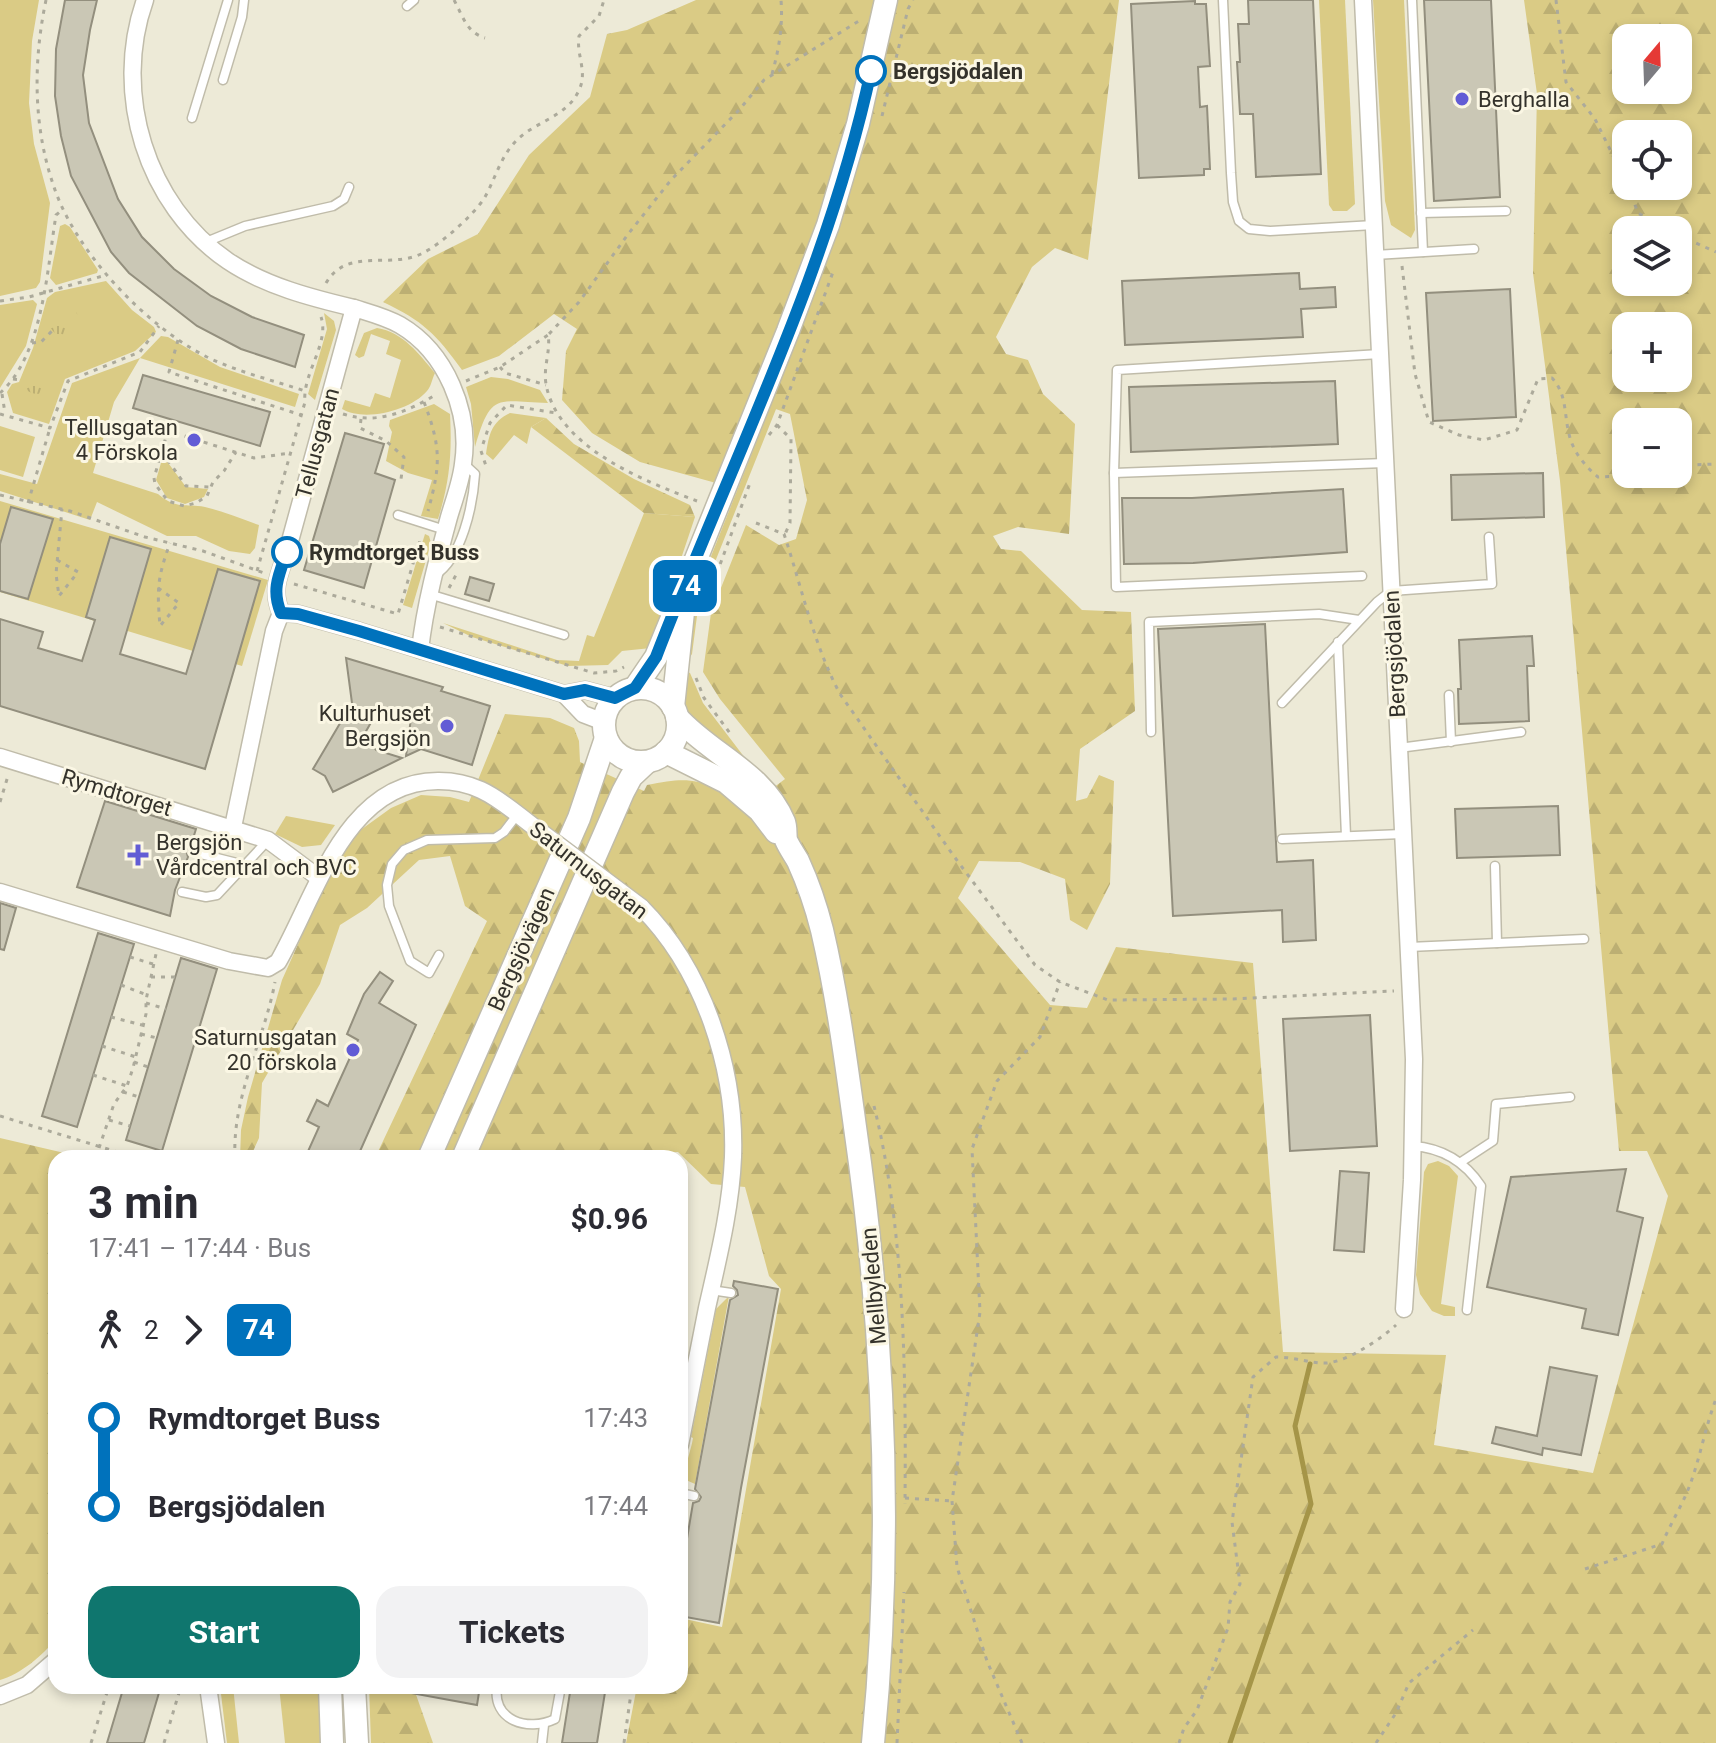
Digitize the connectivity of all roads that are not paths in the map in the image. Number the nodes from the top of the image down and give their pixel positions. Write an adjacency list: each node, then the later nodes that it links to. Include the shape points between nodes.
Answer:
1 (145, 0): 14 (street, via 132,60 142,143 172,204)
2 (228, 0): 9 (lane)
3 (244, 0): 8 (lane)
4 (1223, 0): 13 (lane, via 1233,202 1239,221 1249,229 1270,231)
5 (1363, 0): 13 (street, Bergsjödalen)
6 (1412, 0): 12 (lane)
7 (891, 14): 28 (main road, Bergsjövägen, via 828,225)
8 (223, 80)
9 (192, 118)
10 (349, 187): 14 (lane, via 333,206 245,226)
11 (1506, 211): 12 (lane)
12 (1421, 213): 16 (lane)
13 (1374, 225): 17 (street, Bergsjödalen)
14 (206, 242): 18 (street, via 254,275)
15 (1474, 249): 16 (lane)
16 (1423, 252): 17 (lane)
17 (1375, 255): 19 (street, Bergsjödalen)
18 (354, 308): 20 (street, via 403,327 437,358 460,412); 31 (street, Tellusgatan, via 277,578)
19 (1380, 354): 21 (street, Bergsjödalen); 22 (lane, via 1117,370)
20 (463, 463): 24 (street); 26 (lane, via 475,474 474,489 456,552)
21 (1385, 463): 22 (lane); 29 (street, Bergsjödalen)
22 (1114, 473): 27 (lane, via 1116,587)
23 (398, 515): 24 (lane)
24 (445, 530): 26 (street)
25 (1489, 537): 29 (lane, via 1492,584)
26 (434, 575): 30 (street)
27 (1362, 576)
28 (688, 579): 36 (main road, Bergsjövägen, via 656,657); 40 (main road, Bergsjövägen)
29 (1391, 591): 32 (lane); 45 (street, Bergsjödalen)
30 (428, 594): 33 (lane); 35 (street)
31 (281, 613): 35 (street); 49 (street)
32 (1359, 620): 34 (lane); 42 (lane, via 1319,614 1149,622)
33 (564, 635)
34 (1338, 642): 39 (lane); 51 (lane)
35 (420, 650): 37 (street)
36 (625, 693): 37 (street); 40 (main road, via 657,692); 41 (main road, Bergsjövägen, via 607,709)
37 (564, 694): 41 (street)
38 (1449, 695): 44 (lane)
39 (1282, 703)
40 (675, 712): 46 (main road, Bergsjövägen, via 676,736); 54 (main road, Mellbyleden, via 694,735 755,782 784,823)
41 (605, 730): 46 (main road, via 624,759); 67 (main road, Bergsjövägen, via 579,818)
42 (1151, 732)
43 (1521, 732): 44 (lane)
44 (1451, 742): 45 (lane)
45 (1398, 748): 50 (street, Bergsjödalen)
46 (656, 757): 54 (main road, Mellbyleden, via 726,782); 68 (main road, Bergsjövägen, via 631,777 623,792)
47 (6, 758): 49 (street, Rymdtorget)
48 (517, 815): 58 (street, Saturnusgatan, via 464,784 408,784 374,803); 64 (lane, via 495,838 427,840 404,850 392,864 387,895 410,961 429,973); 70 (street, Saturnusgatan, bridge, via 641,907 673,943 714,1030 732,1114 733,1159)
49 (233, 827): 53 (street, Rymdtorget)
50 (1402, 834): 51 (lane); 63 (street, Bergsjödalen)
51 (1346, 836): 52 (lane)
52 (1282, 839)
53 (268, 840): 56 (lane); 58 (street)
54 (786, 840): 89 (main road, Mellbyleden, via 822,929 872,1258 882,1476)
55 (193, 852): 56 (lane)
56 (245, 865): 60 (lane, via 217,895)
57 (1495, 866): 62 (lane)
58 (319, 878): 59 (street, Saturnusgatan, via 278,962 268,968)
59 (0, 892)
60 (182, 892)
61 (1584, 939): 62 (lane)
62 (1497, 943): 63 (lane)
63 (1408, 947): 66 (street, Bergsjödalen)
64 (439, 955)
65 (1570, 1097): 69 (lane, via 1496,1104 1493,1141)
66 (1413, 1146): 69 (lane, via 1431,1147); 72 (street, Bergsjödalen)
67 (433, 1150)
68 (466, 1150)
69 (1461, 1162): 73 (lane, via 1481,1186)
70 (711, 1290): 71 (lane); 74 (street, Saturnusgatan)
71 (731, 1293)
72 (1404, 1309)
73 (1467, 1310)
74 (688, 1405)
75 (688, 1495): 76 (lane)
76 (694, 1496)
77 (48, 1667): 83 (street, via 27,1685)
78 (209, 1694): 85 (street)
79 (330, 1694): 86 (main road)
80 (354, 1694): 87 (main road)
81 (496, 1694): 84 (lane, via 499,1710 510,1720)
82 (560, 1694): 84 (lane, via 555,1719)
83 (0, 1696)
84 (544, 1725): 88 (lane)
85 (216, 1743)
86 (332, 1743)
87 (357, 1743)
88 (542, 1743)
89 (873, 1743)

